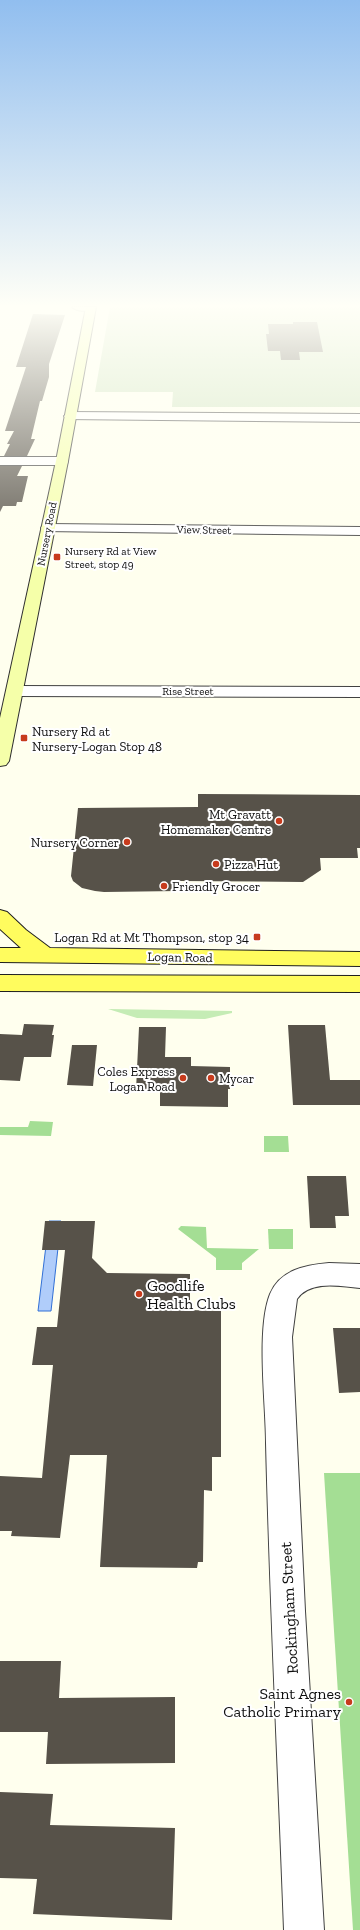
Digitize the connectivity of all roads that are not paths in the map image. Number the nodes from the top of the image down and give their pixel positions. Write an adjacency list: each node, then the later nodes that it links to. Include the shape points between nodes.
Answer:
1 (74, 397): 3 (main road, Nursery Road)
2 (360, 412): 3 (street)
3 (71, 413): 4 (street); 6 (main road, Nursery Road)
4 (360, 418)
5 (0, 461): 6 (street)
6 (62, 462): 7 (main road, Nursery Road)
7 (48, 528): 8 (street, View Street); 9 (main road, Nursery Road)
8 (360, 531)
9 (16, 691): 10 (street, Rise Street); 11 (main road, Nursery Road)
10 (360, 692)
11 (0, 761)
12 (0, 917): 14 (main road)
13 (0, 955): 14 (main road, Logan Road)
14 (44, 955): 15 (main road, Logan Road)
15 (360, 958)
16 (0, 983): 17 (main road, Logan Road)
17 (360, 984)
18 (360, 1276): 19 (street, Rockingham Street, via 304,1277 284,1295 278,1320 282,1466)
19 (304, 1930)

